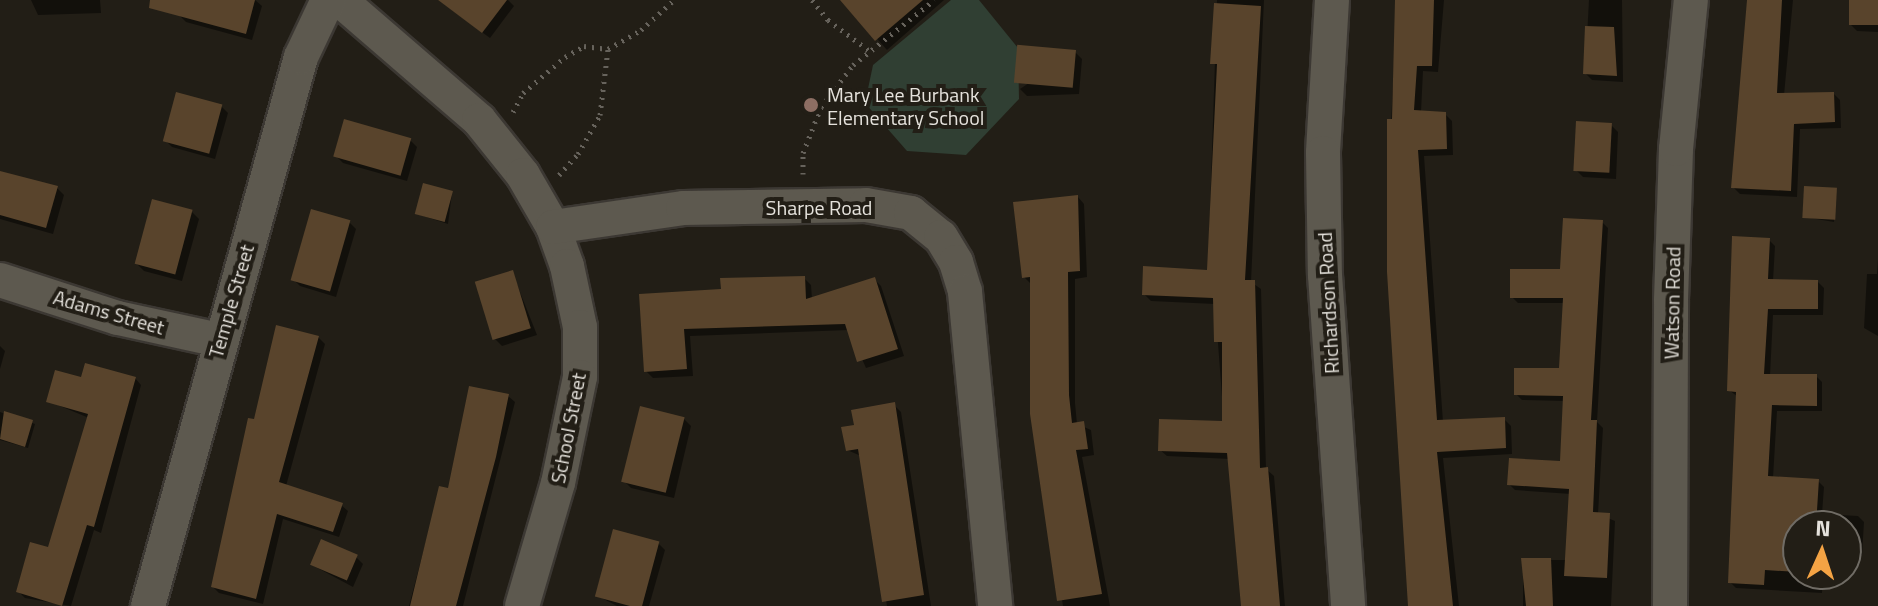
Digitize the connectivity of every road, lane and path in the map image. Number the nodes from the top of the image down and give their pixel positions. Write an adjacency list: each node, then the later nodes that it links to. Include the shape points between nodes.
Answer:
1 (328, 0): 15 (street, Temple Street, via 301,57)
2 (340, 0): 13 (street, School Street, via 479,120 523,175)
3 (674, 0): 8 (path, via 641,30)
4 (812, 0): 9 (path, via 828,20)
5 (934, 0): 9 (path)
6 (1332, 0): 19 (street, Richardson Road, via 1323,153 1325,275)
7 (1691, 0): 20 (street, Watson Road, via 1672,255)
8 (608, 49): 10 (path, via 584,46 565,57 523,93); 12 (path, via 600,115 578,154)
9 (871, 52): 11 (path, via 853,65 821,107 803,153)
10 (509, 120)
11 (803, 171)
12 (558, 175)
13 (553, 227): 17 (street, School Street, via 580,327 580,377 558,483); 18 (street, Sharpe Road, via 683,208 866,205 911,213 941,237 965,292)
14 (0, 280): 15 (street, Adams Street, via 118,318)
15 (219, 340): 16 (street, Temple Street)
16 (148, 606)
17 (522, 606)
18 (995, 606)
19 (1348, 606)
20 (1670, 606)

